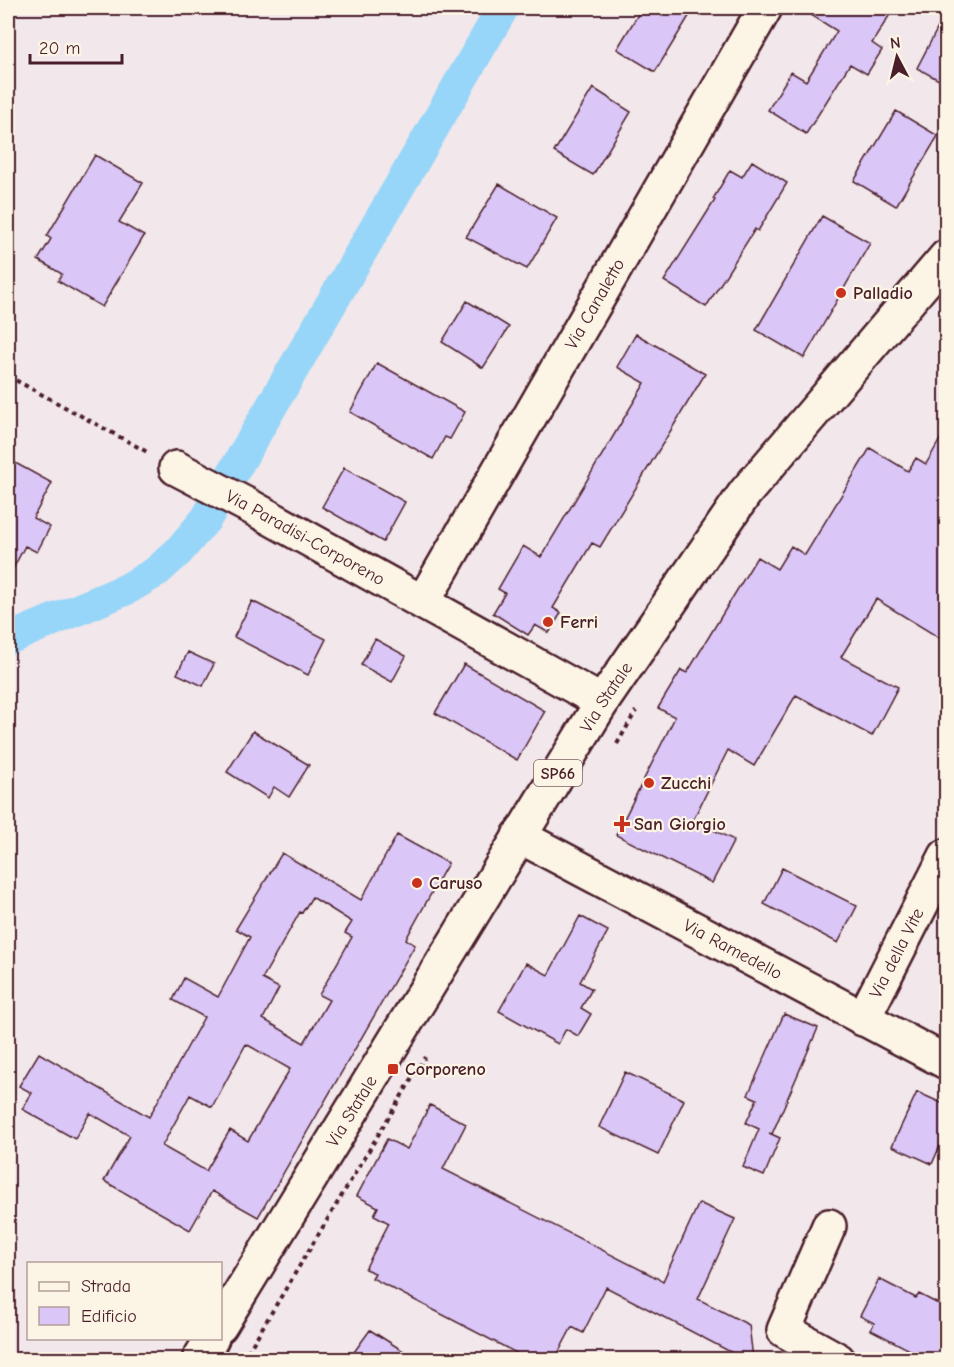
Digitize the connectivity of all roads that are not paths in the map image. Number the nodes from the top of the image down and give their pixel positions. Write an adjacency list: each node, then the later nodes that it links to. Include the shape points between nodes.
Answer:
1 (765, 8): 4 (street, Via Canaletto)
2 (946, 257): 5 (street, Via Statale / SP66, via 745,494)
3 (176, 468): 4 (street, Via Paradisi-Corporeno)
4 (423, 602): 5 (street, Via Paradisi-Corporeno)
5 (602, 702): 6 (street, Via Statale / SP66)
6 (519, 836): 8 (street, Via Ramedello); 11 (street, Via Statale / SP66)
7 (946, 856): 8 (street, Via della Vite)
8 (863, 1019): 9 (street, Via Ramedello)
9 (946, 1062)
10 (829, 1226): 14 (street, via 784,1330)
11 (222, 1323)
12 (211, 1340): 13 (street)
13 (199, 1359)
14 (838, 1359)

